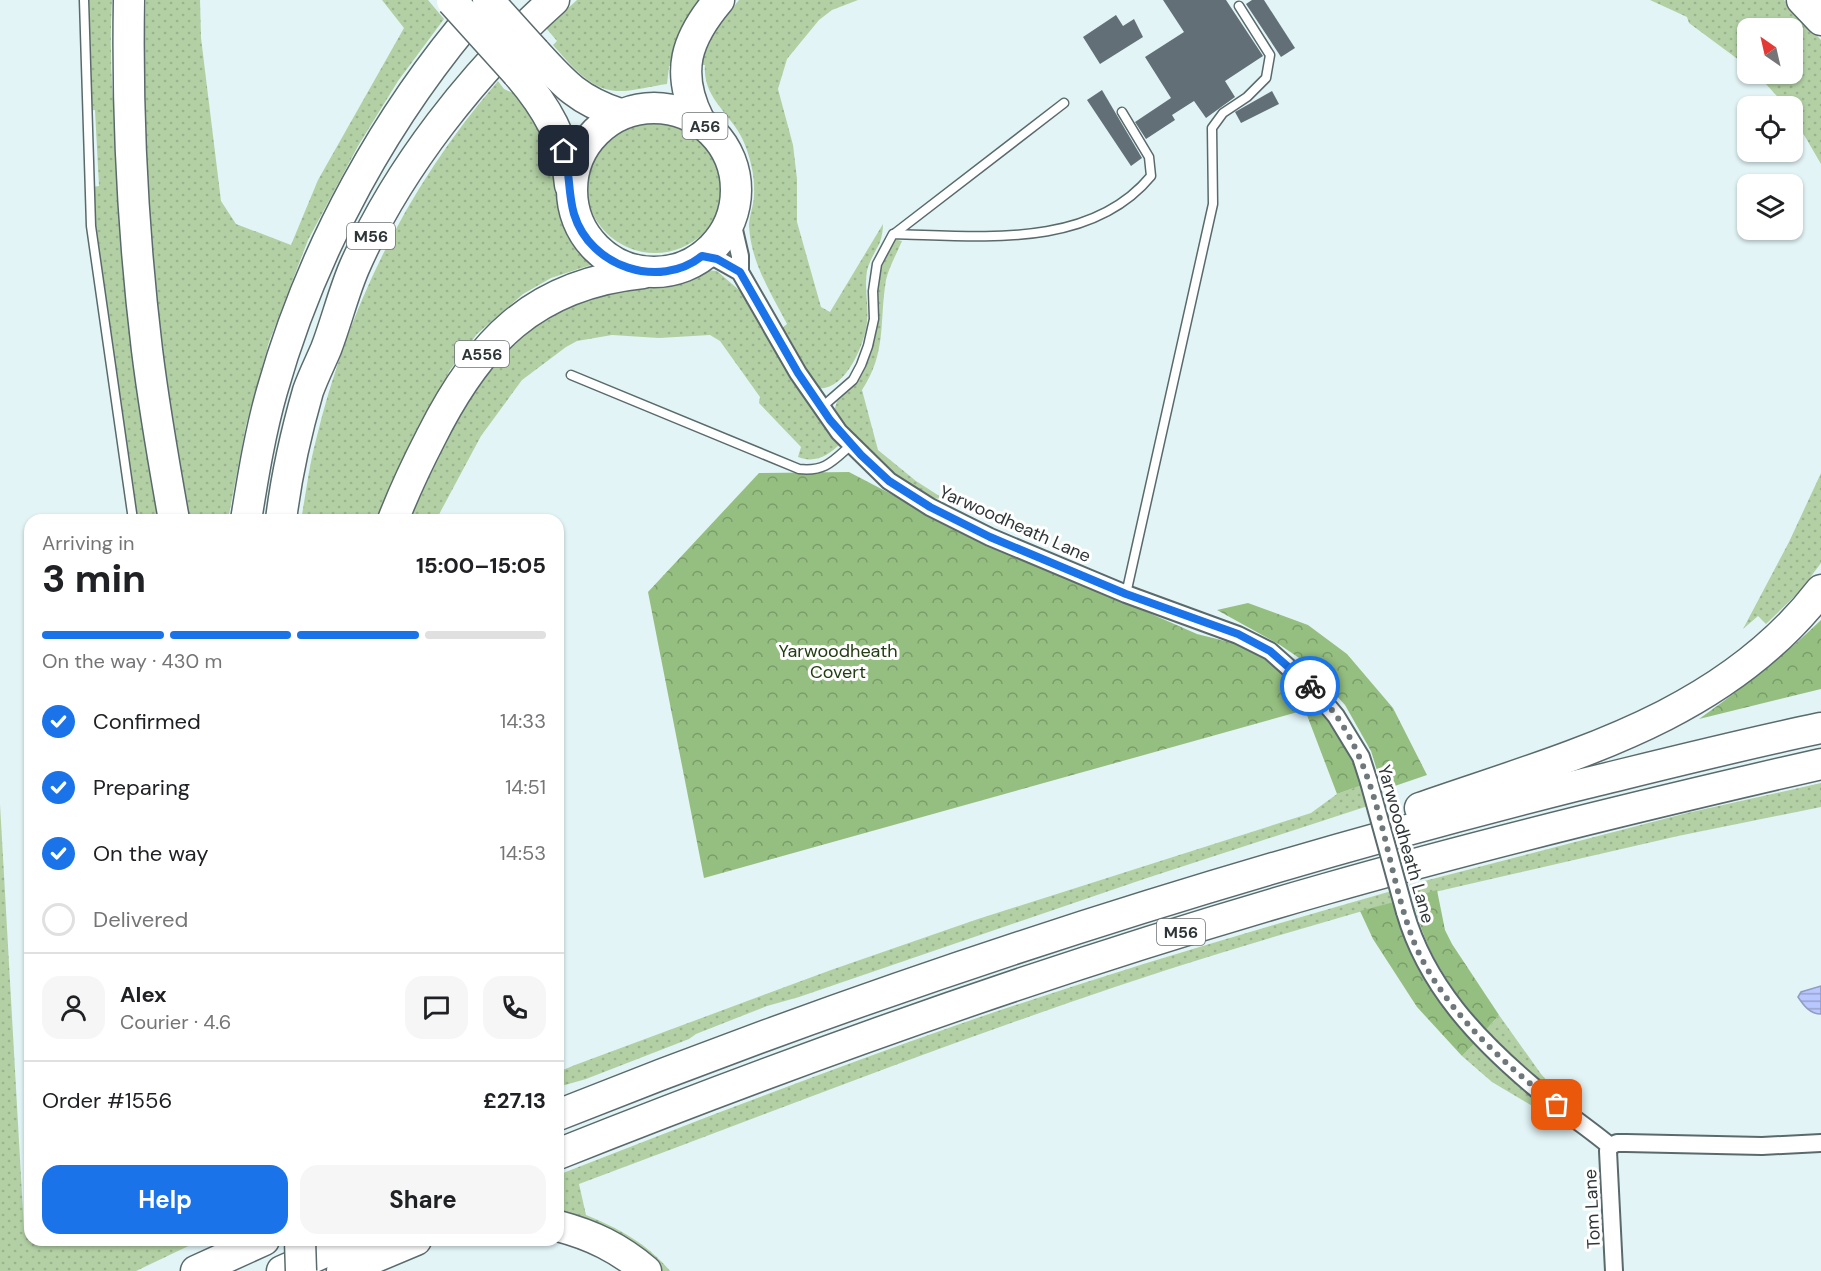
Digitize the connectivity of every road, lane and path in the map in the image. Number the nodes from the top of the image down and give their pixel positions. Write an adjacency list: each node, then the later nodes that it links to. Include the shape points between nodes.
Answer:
1 (84, 0): 24 (lane, via 91,226)
2 (129, 0): 25 (highway, via 128,72 139,270)
3 (487, 0): 10 (highway, A56, bridge); 26 (highway, M56, via 395,121 322,255 293,325 272,392)
4 (554, 0): 27 (highway, M56, via 471,86 427,142 390,199 354,268 309,390)
5 (719, 0): 14 (highway, via 699,27 687,56 685,79 689,100)
6 (1802, 0): 9 (highway)
7 (451, 1): 10 (highway, A56, bridge)
8 (1239, 6): 30 (lane, via 1270,54 1266,78 1223,113 1212,128 1213,204)
9 (1821, 20)
10 (526, 63): 13 (highway, A56, via 586,101); 15 (highway, A56, via 556,129)
11 (1064, 103): 17 (lane)
12 (1122, 112): 17 (lane, via 1149,157 1151,176 1139,191 1116,206 1083,223 1046,232 1004,236)
13 (620, 114): 14 (highway, A56, via 658,108 686,113); 15 (highway, A56, via 600,128 584,147 575,165)
14 (699, 120): 16 (highway, A56, via 717,136 729,156 736,179)
15 (571, 191): 19 (highway, A56, via 574,215 585,237 601,254 622,267)
16 (731, 217): 18 (highway, A56, via 715,245); 20 (street, Yarwoodheath Lane)
17 (894, 234): 22 (lane, via 877,264 873,319 861,365 853,380)
18 (702, 256): 19 (highway, A56, via 671,271); 20 (street, via 717,259)
19 (646, 272): 28 (highway, A556, via 614,275 558,294 507,328 463,378 416,466)
20 (740, 272): 22 (street, Yarwoodheath Lane)
21 (571, 375): 23 (lane, via 799,469 824,467)
22 (822, 407): 23 (street, Yarwoodheath Lane)
23 (851, 444): 30 (street, Yarwoodheath Lane, via 889,481 930,507 990,537)
24 (132, 514)
25 (173, 514)
26 (247, 514)
27 (282, 514)
28 (396, 514)
29 (1821, 590): 33 (highway, via 1746,667 1669,714 1607,742)
30 (1126, 594): 36 (street, Yarwoodheath Lane, bridge, via 1238,634 1270,651 1315,691 1336,716 1360,757 1413,938 1435,981 1477,1034 1534,1088)
31 (1821, 728): 33 (highway, M56, via 1417,826)
32 (1821, 764): 37 (highway, M56, via 1504,840 1224,919 892,1028)
33 (1218, 884): 34 (highway, M56, via 881,994)
34 (564, 1113)
35 (1821, 1143): 36 (street)
36 (1610, 1146): 51 (street, Tom Lane)
37 (564, 1152)
38 (564, 1228): 50 (highway, via 604,1242)
39 (251, 1246): 45 (highway)
40 (278, 1246): 46 (highway)
41 (300, 1246): 47 (highway, bridge)
42 (320, 1246): 48 (highway)
43 (338, 1246): 46 (highway)
44 (402, 1246): 49 (highway)
45 (196, 1271)
46 (280, 1271)
47 (301, 1271)
48 (321, 1271)
49 (342, 1271)
50 (646, 1271)
51 (1614, 1271)

